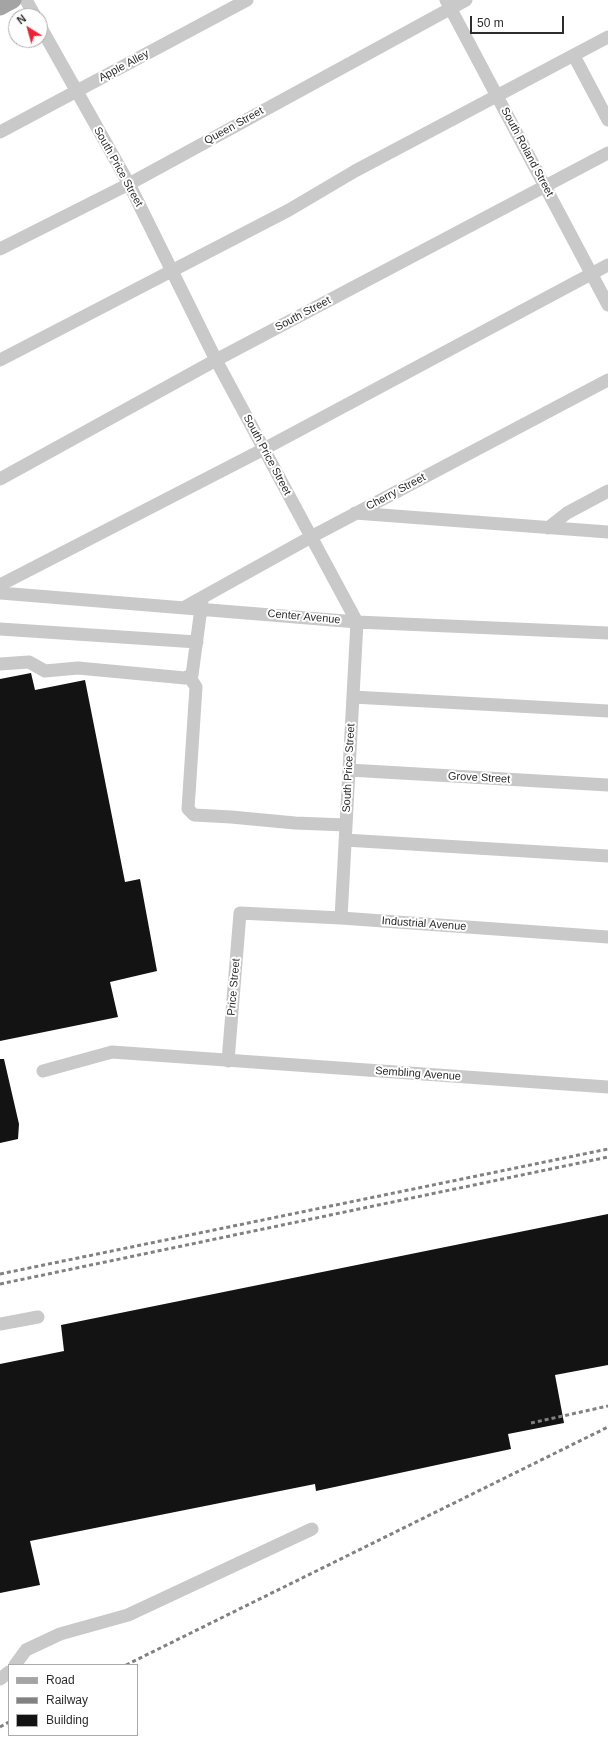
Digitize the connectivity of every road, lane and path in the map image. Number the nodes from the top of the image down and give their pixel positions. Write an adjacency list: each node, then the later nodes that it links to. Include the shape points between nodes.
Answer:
1 (13, 0): 5 (main road)
2 (248, 0): 9 (street, Apple Alley)
3 (466, 0): 4 (street, Queen Street)
4 (448, 4): 10 (street, South Roland Street); 14 (street, Queen Street)
5 (0, 7)
6 (608, 38): 8 (street)
7 (48, 41): 9 (street, South Price Street)
8 (574, 56): 10 (street); 11 (street)
9 (76, 92): 12 (street, Apple Alley); 14 (street, South Price Street)
10 (498, 97): 15 (street, South Roland Street); 18 (street, via 355,171 289,210)
11 (608, 120)
12 (0, 132)
13 (608, 153): 15 (street, South Street)
14 (129, 184): 16 (street, Queen Street); 18 (street, South Price Street)
15 (545, 186): 19 (street, South Roland Street); 22 (street, South Street)
16 (0, 249)
17 (608, 265): 19 (street)
18 (172, 271): 21 (street); 22 (street, South Price Street)
19 (592, 274): 20 (street, South Roland Street); 24 (street)
20 (608, 305)
21 (0, 360)
22 (216, 360): 24 (street, South Price Street); 25 (street, South Street)
23 (608, 380): 27 (street, Cherry Street)
24 (264, 449): 30 (street, South Price Street); 31 (street)
25 (0, 479)
26 (608, 491): 28 (street, via 567,513)
27 (355, 513): 28 (street); 30 (street, Cherry Street)
28 (548, 528): 29 (street)
29 (608, 532)
30 (311, 537): 33 (street, Cherry Street); 34 (street, South Price Street)
31 (0, 585)
32 (0, 593): 33 (street, Center Avenue, via 185,607)
33 (202, 603): 34 (street, Center Avenue); 37 (street)
34 (357, 622): 36 (street, Center Avenue); 40 (street, South Price Street)
35 (0, 629): 37 (street)
36 (608, 633)
37 (197, 642): 39 (street, via 192,675)
38 (0, 664): 39 (street, via 29,662 45,671 78,668 185,678)
39 (189, 676): 44 (street, via 196,687 188,809 194,815 295,823)
40 (353, 697): 41 (street); 42 (street, South Price Street)
41 (608, 711)
42 (349, 770): 43 (street, Grove Street); 44 (street, South Price Street)
43 (608, 785)
44 (346, 824): 45 (street, South Price Street)
45 (346, 840): 46 (street); 48 (street, South Price Street)
46 (608, 856)
47 (240, 913): 48 (street, Industrial Avenue); 50 (street, Price Street)
48 (341, 918): 49 (street, Industrial Avenue)
49 (608, 937)
50 (228, 1061): 51 (street, Sembling Avenue, via 112,1052); 52 (street, Sembling Avenue)
51 (43, 1071)
52 (608, 1088)
53 (38, 1317): 54 (street)
54 (0, 1324)
55 (312, 1529): 56 (street, via 128,1615 60,1634 26,1650)
56 (16, 1664)
57 (8, 1673): 58 (street)
58 (0, 1680)

